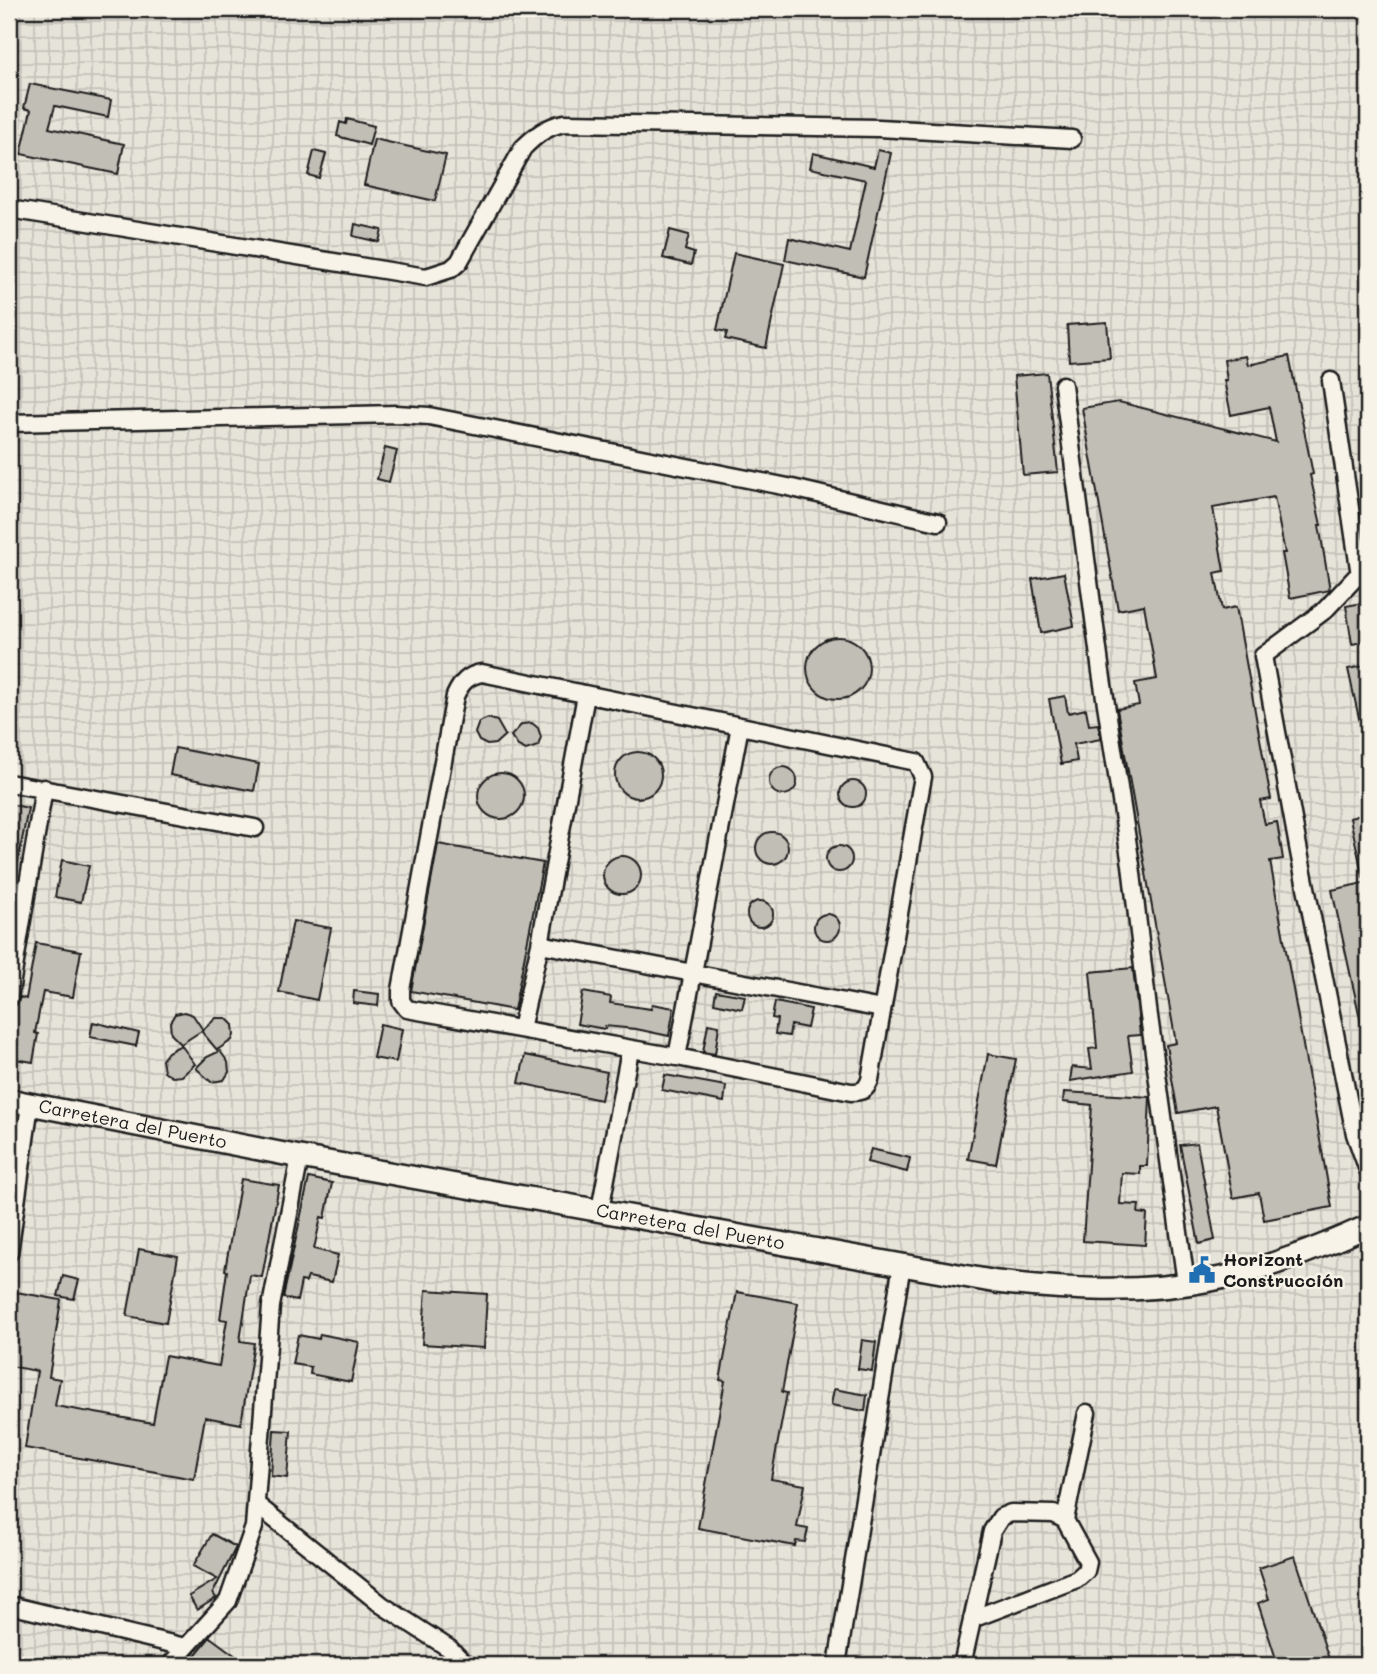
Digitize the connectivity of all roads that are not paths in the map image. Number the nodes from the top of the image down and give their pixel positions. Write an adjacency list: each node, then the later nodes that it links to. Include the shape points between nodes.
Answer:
1 (1072, 139): 2 (lane, via 879,128 564,122 549,126 523,148 451,270 426,277)
2 (9, 209)
3 (1331, 381): 7 (lane)
4 (1063, 385): 29 (lane)
5 (9, 423): 6 (lane, via 429,416 775,484)
6 (938, 522)
7 (1364, 574): 21 (lane, via 1263,656 1352,1121)
8 (586, 695): 9 (lane); 13 (lane); 17 (lane, via 482,673 472,674 456,696 401,1002 407,1009)
9 (740, 726): 14 (lane); 16 (lane, via 916,762 923,777)
10 (9, 783): 11 (lane)
11 (44, 788): 12 (lane); 15 (lane)
12 (255, 828)
13 (540, 944): 14 (lane); 17 (lane)
14 (693, 974): 16 (lane); 19 (lane)
15 (9, 998)
16 (882, 1009): 19 (lane, via 870,1080 860,1092)
17 (521, 1029): 18 (lane)
18 (631, 1050): 19 (lane); 25 (lane)
19 (677, 1057)
20 (19, 1102): 22 (main road, Carretera del Puerto); 24 (lane)
21 (1365, 1150): 23 (lane)
22 (300, 1157): 25 (main road, Carretera del Puerto); 31 (lane, via 271,1306)
23 (1368, 1170)
24 (14, 1177): 27 (lane)
25 (600, 1210): 28 (main road, Carretera del Puerto)
26 (1368, 1226): 29 (main road, Carretera del Puerto, via 1273,1263)
27 (9, 1254)
28 (902, 1264): 29 (main road, Carretera del Puerto, via 1052,1288 1126,1289); 36 (lane)
29 (1186, 1283)
30 (1087, 1413): 32 (lane)
31 (257, 1504): 35 (lane, via 254,1527 228,1601); 38 (lane, via 365,1593 450,1649)
32 (1065, 1520): 34 (lane, via 1054,1514 1001,1517 992,1531); 34 (lane, via 1088,1562 1086,1571 1077,1579)
33 (9, 1605): 35 (lane)
34 (972, 1619): 39 (lane)
35 (185, 1647): 37 (lane)
36 (841, 1662)
37 (170, 1665)
38 (466, 1665)
39 (962, 1665)

